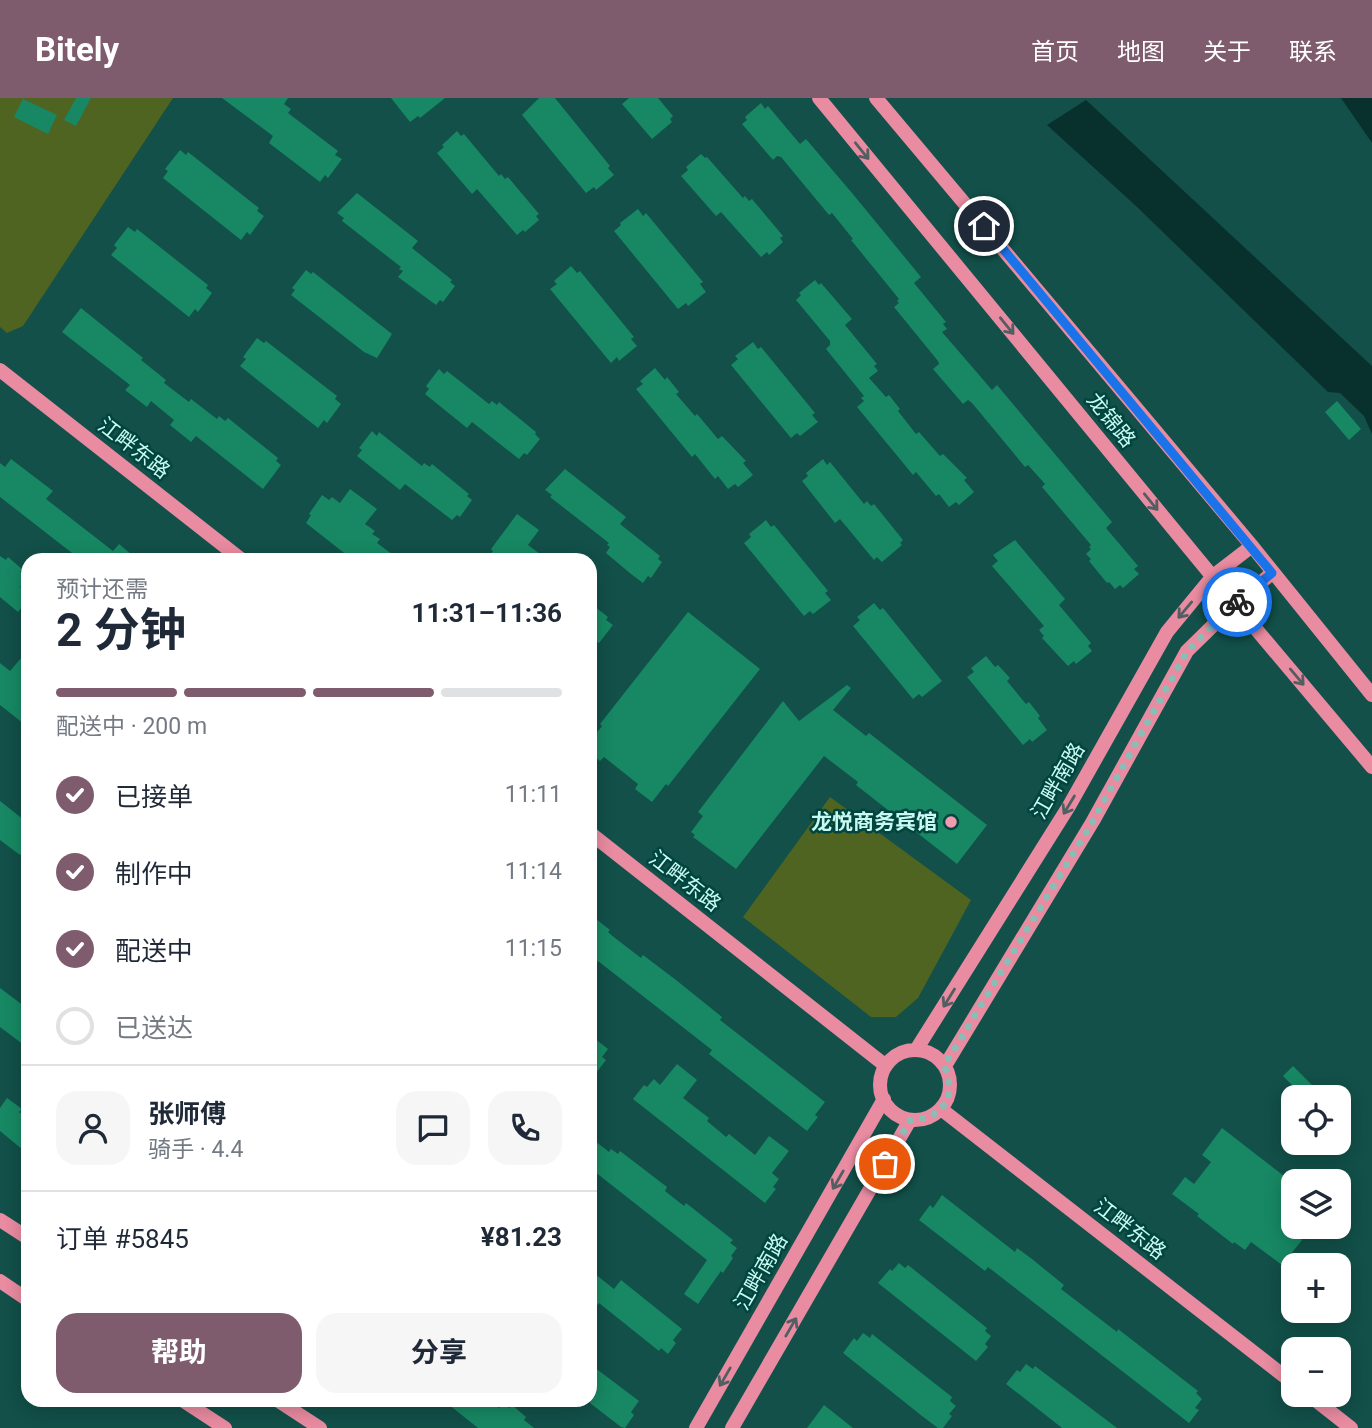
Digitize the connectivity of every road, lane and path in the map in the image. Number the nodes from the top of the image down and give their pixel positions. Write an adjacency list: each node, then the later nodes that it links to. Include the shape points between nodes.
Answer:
1 (819, 98): 7 (street, 龙锦路, one-way to 7)
2 (876, 98): 4 (street, 龙锦路)
3 (0, 370): 5 (street, 江畔东路)
4 (1252, 546): 6 (street, 龙锦路); 7 (street, 江畔南路)
5 (233, 553)
6 (1272, 573): 8 (street); 9 (street, 龙锦路)
7 (1213, 576): 8 (street, 龙锦路); 12 (street, 江畔南路, one-way to 12, via 1167,632 1069,806)
8 (1235, 604): 10 (street, 龙锦路, one-way to 10); 14 (street, via 1187,651 1093,821)
9 (1372, 695)
10 (1372, 766)
11 (597, 839): 13 (street, 江畔东路)
12 (916, 1051): 13 (street, via 904,1052); 14 (street, via 927,1052)
13 (886, 1066): 15 (street, via 881,1088)
14 (944, 1066): 16 (street, via 950,1088)
15 (884, 1099): 17 (street, via 890,1109); 28 (street, 江畔南路, one-way to 28)
16 (941, 1109): 17 (street, via 922,1120); 22 (street, 江畔东路)
17 (910, 1120): 29 (street, one-way to 17)
18 (0, 1220): 19 (street)
19 (21, 1234)
20 (0, 1281): 21 (street)
21 (21, 1295)
22 (1281, 1374)
23 (193, 1407): 26 (street)
24 (288, 1407): 27 (street)
25 (1324, 1407): 30 (street)
26 (225, 1428)
27 (320, 1428)
28 (696, 1428)
29 (732, 1428)
30 (1351, 1428)

